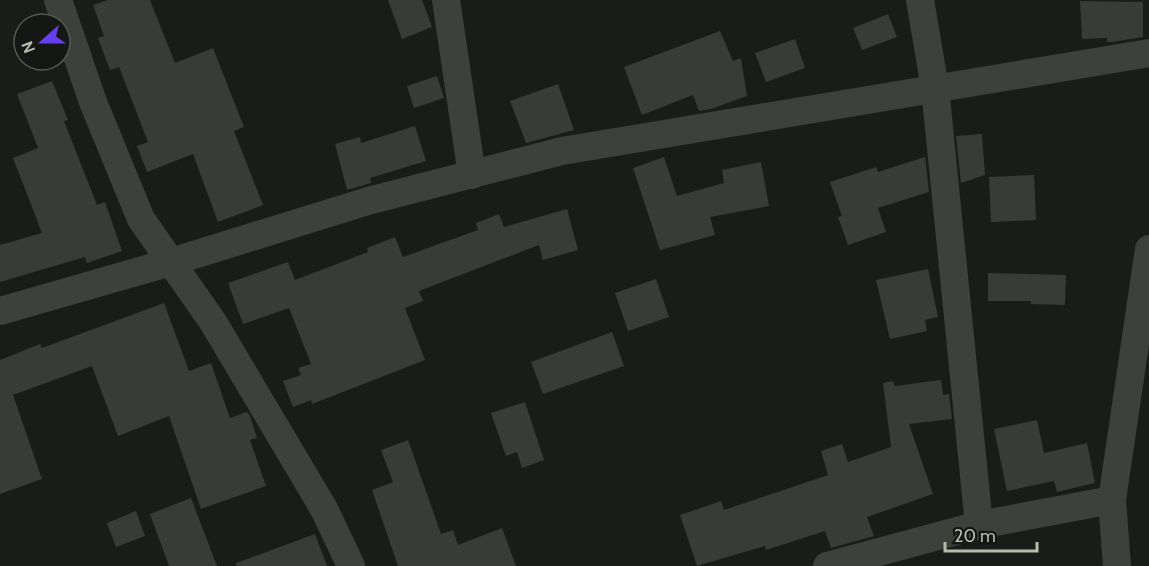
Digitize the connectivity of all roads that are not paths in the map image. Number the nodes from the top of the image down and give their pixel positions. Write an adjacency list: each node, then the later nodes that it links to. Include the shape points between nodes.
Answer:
1 (58, 0): 8 (street, via 93,102 141,219)
2 (446, 0): 6 (street)
3 (920, 0): 5 (street)
4 (1149, 53): 5 (street)
5 (935, 88): 6 (street, via 562,151); 11 (street)
6 (472, 175): 8 (street, via 368,201)
7 (1149, 249): 10 (street)
8 (171, 262): 9 (street); 12 (street, via 213,322 318,499)
9 (0, 311)
10 (1112, 500): 11 (street); 14 (street)
11 (979, 525): 13 (street)
12 (351, 566)
13 (827, 566)
14 (1117, 566)

